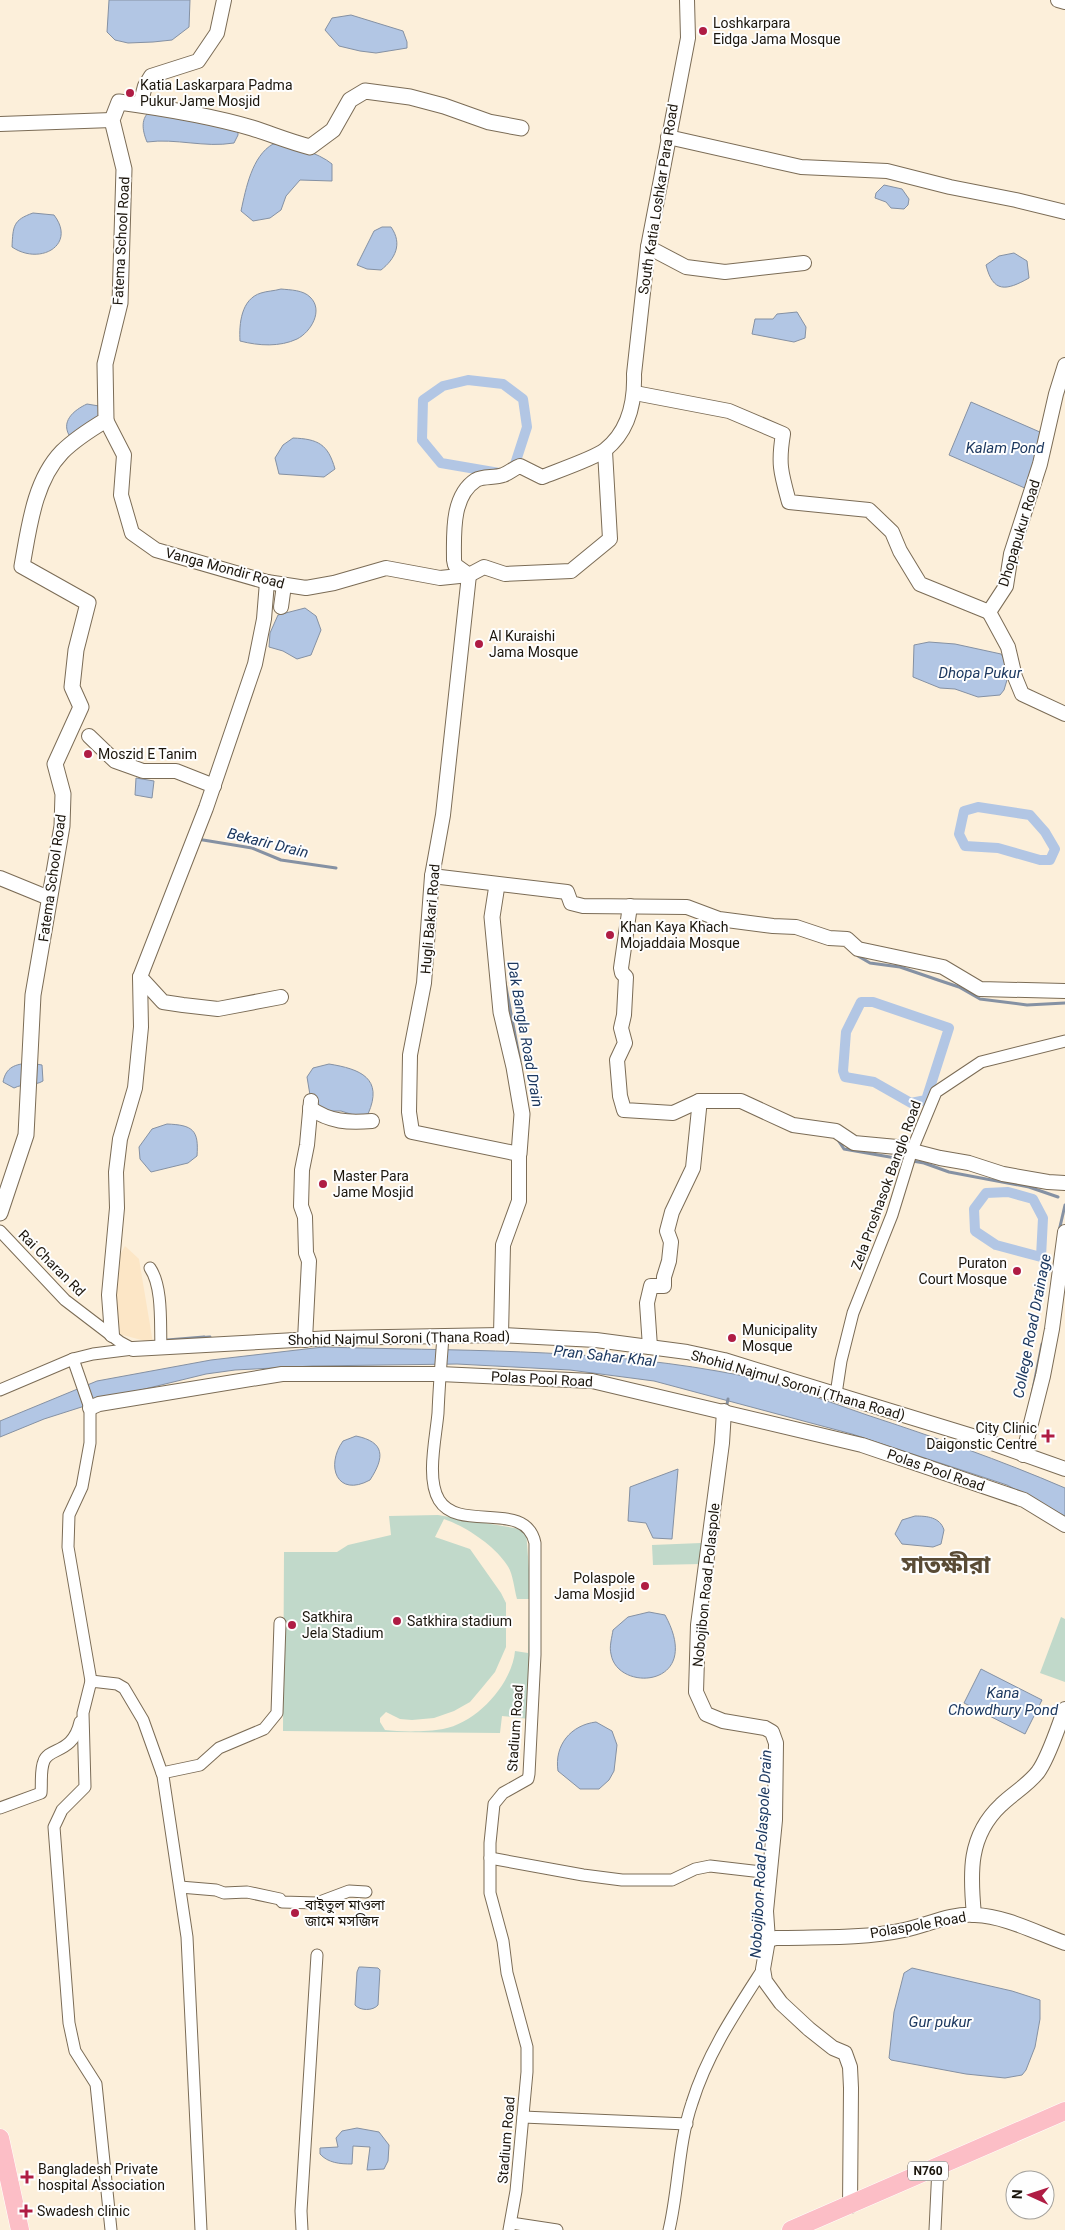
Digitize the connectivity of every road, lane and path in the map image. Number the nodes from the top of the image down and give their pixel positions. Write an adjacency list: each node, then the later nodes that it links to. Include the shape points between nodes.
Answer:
1 (224, 0): 5 (street, via 217,33 198,61 151,76)
2 (687, 0): 9 (street, South Katia Loshkar Para Road, via 688,38)
3 (1058, 0): 4 (street)
4 (1065, 2)
5 (140, 105): 6 (main road, via 119,102); 8 (main road, via 251,128 310,148 333,130 350,100 365,91 410,97 489,122)
6 (112, 120): 7 (street); 15 (main road, Fatema School Road, via 124,169 120,303 105,364)
7 (0, 124)
8 (521, 128)
9 (668, 137): 10 (street, via 801,167 888,171); 11 (street, South Katia Loshkar Para Road)
10 (1065, 212)
11 (648, 247): 12 (street, via 686,267 725,272); 14 (street, South Katia Loshkar Para Road, via 634,374)
12 (804, 263)
13 (1065, 365): 21 (street, Dhopapukur Road, via 1040,464 1011,554 1006,586)
14 (635, 394): 16 (street, South Katia Loshkar Para Road, via 623,431); 21 (street, via 729,411 783,434 779,459 789,502 869,510 892,532 920,584)
15 (106, 420): 18 (street, Vanga Mondir Road, via 124,455 121,495 132,532 156,550); 28 (main road, Fatema School Road, via 62,452 44,479 30,520 22,566 88,603 76,650 72,687 81,707 55,764 63,794 62,826)
16 (605, 450): 17 (street, via 610,539 571,571 504,574 484,567); 17 (street, South Katia Loshkar Para Road, via 542,477 520,466 503,475 476,480 464,493 455,523 455,564)
17 (469, 575): 19 (street, Vanga Mondir Road, via 440,578 386,568 306,588); 25 (street, Hugli Bakari Road, via 443,815)
18 (267, 582): 19 (street, Vanga Mondir Road); 24 (street, via 255,664)
19 (284, 585): 20 (street)
20 (281, 606)
21 (989, 612): 22 (street, via 1008,647 1022,694)
22 (1065, 714)
23 (90, 736): 24 (street, via 115,761 143,771 176,771)
24 (214, 786): 30 (street)
25 (432, 876): 27 (street); 37 (street, Hugli Bakari Road, via 424,983 410,1055 412,1132)
26 (0, 878): 28 (street)
27 (497, 884): 29 (street, via 568,892 571,903 584,906); 37 (main road, via 492,917 501,1012 522,1114)
28 (49, 898): 39 (main road, Fatema School Road, via 33,996 26,1135)
29 (630, 906): 31 (street, via 687,907 719,919 796,927 829,938 847,939 858,949 943,968 980,989); 34 (street, via 621,968 626,977 621,1028 625,1043 618,1060 621,1105 624,1110 673,1113)
30 (140, 977): 32 (street, via 163,1002 183,1006 218,1009); 43 (street, via 141,1027 135,1088 120,1139 116,1172 117,1208 109,1295)
31 (1065, 991)
32 (281, 998)
33 (1065, 1041): 36 (street, Zela Proshasok Banglo Road, via 981,1062 936,1092)
34 (699, 1101): 36 (street, via 741,1101 793,1125 836,1132 854,1143); 48 (street, via 693,1168 672,1212 667,1231 671,1242 670,1261 664,1286 651,1286 647,1303)
35 (372, 1121): 46 (street, via 338,1121 320,1115 310,1105 301,1206 305,1217 306,1253 310,1261)
36 (912, 1150): 38 (street, via 1003,1174); 53 (street, Zela Proshasok Banglo Road, via 892,1215 853,1313)
37 (519, 1154): 44 (street, via 519,1201 503,1245)
38 (1065, 1183)
39 (0, 1213)
40 (0, 1231): 43 (street, Rai Charan Rd, via 65,1300)
41 (1065, 1232): 56 (street, via 1052,1329)
42 (150, 1268): 47 (street, via 157,1287)
43 (112, 1335): 49 (street, Rai Charan Rd)
44 (501, 1335): 45 (street, Shohid Najmul Soroni (Thana Road)); 48 (street, Shohid Najmul Soroni (Thana Road), via 596,1340)
45 (443, 1337): 46 (street, Shohid Najmul Soroni (Thana Road)); 51 (street, Stadium Road)
46 (305, 1340): 47 (street, Shohid Najmul Soroni (Thana Road))
47 (161, 1347): 49 (street, Shohid Najmul Soroni (Thana Road))
48 (650, 1347): 53 (street, Shohid Najmul Soroni (Thana Road), via 724,1360)
49 (133, 1350): 50 (street)
50 (74, 1359): 52 (street); 54 (street)
51 (440, 1374): 54 (street, Polas Pool Road, via 282,1374 171,1391); 55 (street, Polas Pool Road, via 592,1381); 65 (street, Stadium Road, via 432,1461 438,1500 464,1515 513,1520 527,1526 532,1530 536,1543 529,1774 494,1804)
52 (0, 1390)
53 (836, 1394): 56 (street, Shohid Najmul Soroni (Thana Road))
54 (90, 1408): 60 (street, via 90,1443 82,1487 69,1515 68,1547)
55 (724, 1411): 58 (street, Polas Pool Road, via 872,1448 1024,1500); 66 (street, Nobojibon Road Polaspole, via 698,1625 696,1692 706,1714 772,1732 776,1743 775,1820)
56 (1023, 1454): 57 (street, Shohid Najmul Soroni (Thana Road))
57 (1065, 1469)
58 (1065, 1525)
59 (280, 1623): 63 (street, via 277,1712 264,1729 219,1748 200,1765)
60 (91, 1681): 62 (street); 63 (street, via 124,1688 143,1720)
61 (1065, 1709): 69 (street, via 1037,1773 982,1827 972,1863)
62 (83, 1713): 64 (street, via 73,1740 44,1760 41,1793); 83 (street, via 85,1787 62,1810 54,1827 69,2023 75,2051 96,2084)
63 (162, 1773): 67 (street)
64 (0, 1808)
65 (490, 1858): 66 (street, via 622,1880 672,1880 710,1866); 75 (street, Stadium Road, via 490,1893 527,2039)
66 (770, 1874): 70 (street, Nobojibon Road Polaspole, via 766,1911)
67 (180, 1887): 68 (street, via 224,1893 247,1892 282,1902 317,1903 348,1891); 84 (street, via 186,1937)
68 (366, 1892)
69 (974, 1915): 70 (street, Polaspole Road, via 959,1915 905,1930 875,1934); 71 (street, Polaspole Road, via 995,1918)
70 (768, 1940): 73 (street, Nobojibon Road Polaspole)
71 (1065, 1943)
72 (317, 1955): 85 (street)
73 (763, 1969): 76 (street, via 706,2064); 80 (street, via 765,1981 781,2003 833,2048 845,2053 848,2059 851,2088)
74 (1065, 2111): 78 (highway, N760)
75 (523, 2117): 76 (street); 81 (street, Stadium Road)
76 (687, 2124): 87 (street)
77 (0, 2138): 79 (highway)
78 (938, 2167): 80 (highway, N760); 89 (street)
79 (6, 2192): 82 (highway)
80 (850, 2206): 88 (highway, N760)
81 (510, 2227): 86 (street)
82 (20, 2230)
83 (111, 2230)
84 (201, 2230)
85 (302, 2230)
86 (557, 2230)
87 (669, 2230)
88 (791, 2230)
89 (935, 2230)

